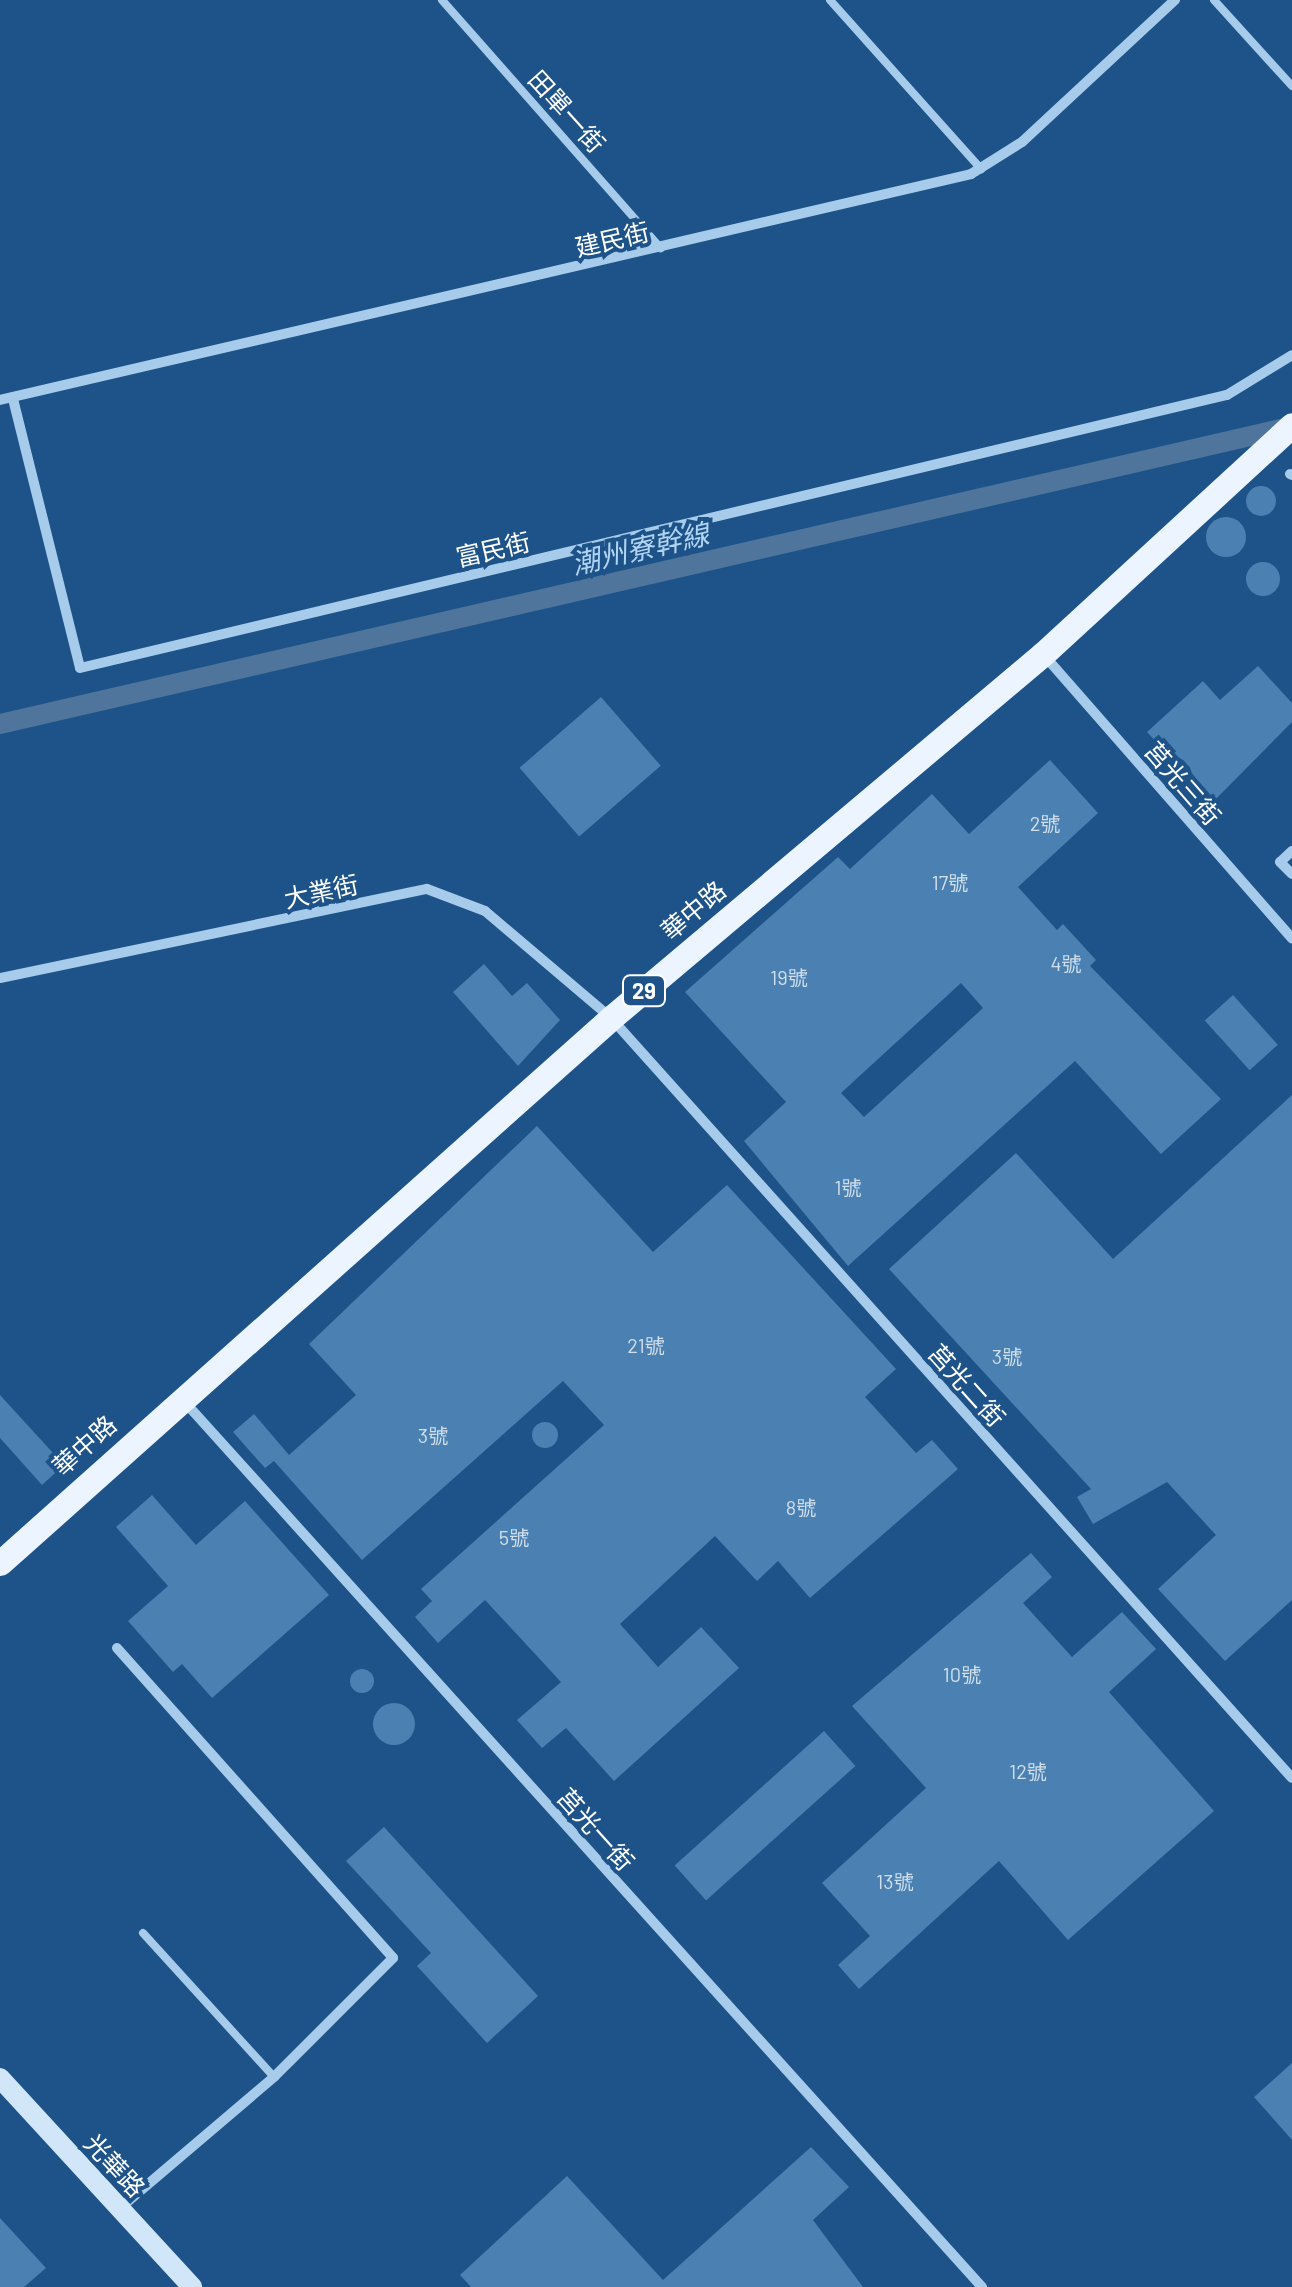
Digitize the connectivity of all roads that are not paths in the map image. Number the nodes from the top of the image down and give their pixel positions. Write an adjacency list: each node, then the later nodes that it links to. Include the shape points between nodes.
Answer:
1 (442, 0): 7 (lane, 田單一街)
2 (830, 0): 6 (lane)
3 (1175, 0): 6 (street, 建民街)
4 (1214, 0): 5 (lane)
5 (1292, 86)
6 (981, 169): 7 (street, 建民街)
7 (662, 248): 10 (street, 建民街)
8 (1292, 355): 10 (street, 富民街, via 1227,395 80,668)
9 (0, 400): 10 (street, 建民街)
10 (13, 400)
11 (1292, 424): 12 (main road, 華中路 / 29)
12 (1043, 654): 15 (street, 莒光三街); 17 (main road, 華中路 / 29)
13 (1292, 852): 14 (street, via 1280,862)
14 (1292, 874)
15 (1292, 938)
16 (0, 978): 17 (street, 大業街, via 427,889 523,936)
17 (611, 1018): 18 (main road, 華中路 / 29); 21 (street, 莒光二街)
18 (181, 1397): 19 (main road, 華中路 / 29); 27 (street, 莒光一街)
19 (0, 1563)
20 (118, 1648): 23 (street, via 393,1958)
21 (1292, 1778)
22 (143, 1934): 23 (lane)
23 (274, 2077): 25 (street)
24 (0, 2078): 25 (street, 光華路)
25 (120, 2208): 26 (street, 光華路)
26 (192, 2287)
27 (982, 2287)

